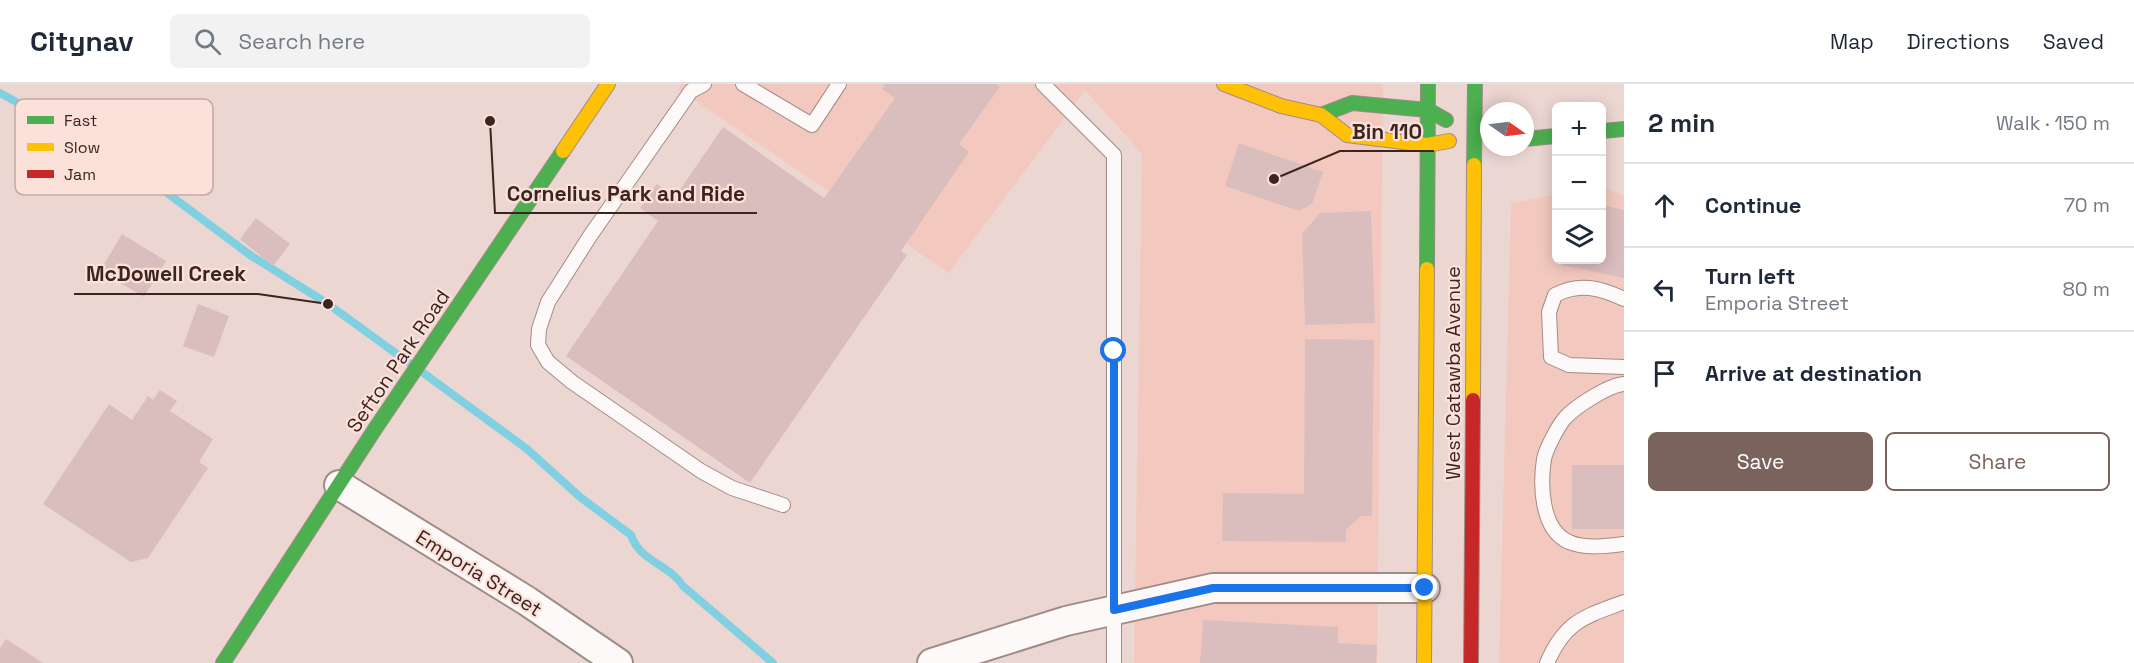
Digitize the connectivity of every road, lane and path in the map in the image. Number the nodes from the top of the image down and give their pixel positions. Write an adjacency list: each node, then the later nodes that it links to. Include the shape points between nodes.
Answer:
1 (608, 84): 21 (street, Sefton Park Road)
2 (704, 84): 22 (lane, via 691,91 548,302 538,345 548,362 572,382 701,471 732,488)
3 (743, 84): 4 (lane, via 812,125)
4 (839, 84)
5 (1043, 84): 26 (lane, via 1114,155)
6 (1224, 84): 10 (street, via 1281,106)
7 (1428, 84): 9 (street, West Catawba Avenue)
8 (1475, 84): 12 (street, West Catawba Avenue)
9 (1428, 110): 10 (street, via 1352,103); 12 (street); 17 (street, West Catawba Avenue)
10 (1321, 115): 17 (street, via 1347,135)
11 (1624, 129): 13 (street)
12 (1465, 130): 14 (street); 17 (street); 32 (street, West Catawba Avenue)
13 (1606, 131)
14 (1480, 134)
15 (1552, 136): 16 (street)
16 (1534, 138)
17 (1427, 145): 24 (street, West Catawba Avenue)
18 (1624, 299): 19 (lane, via 1600,287 1568,288 1555,295 1549,321 1551,357 1569,365)
19 (1624, 367)
20 (1624, 384): 23 (lane, via 1612,385 1565,418 1544,457 1544,509 1553,529 1569,542)
21 (339, 485): 27 (street, Sefton Park Road); 28 (street, Emporia Street)
22 (783, 505)
23 (1624, 544)
24 (1425, 588): 26 (street, via 1213,588); 31 (street, West Catawba Avenue)
25 (1624, 602): 33 (lane, via 1581,618 1557,639)
26 (1114, 610): 29 (street); 30 (lane)
27 (223, 663)
28 (618, 663)
29 (932, 663)
30 (1114, 663)
31 (1424, 663)
32 (1471, 663)
33 (1547, 663)

